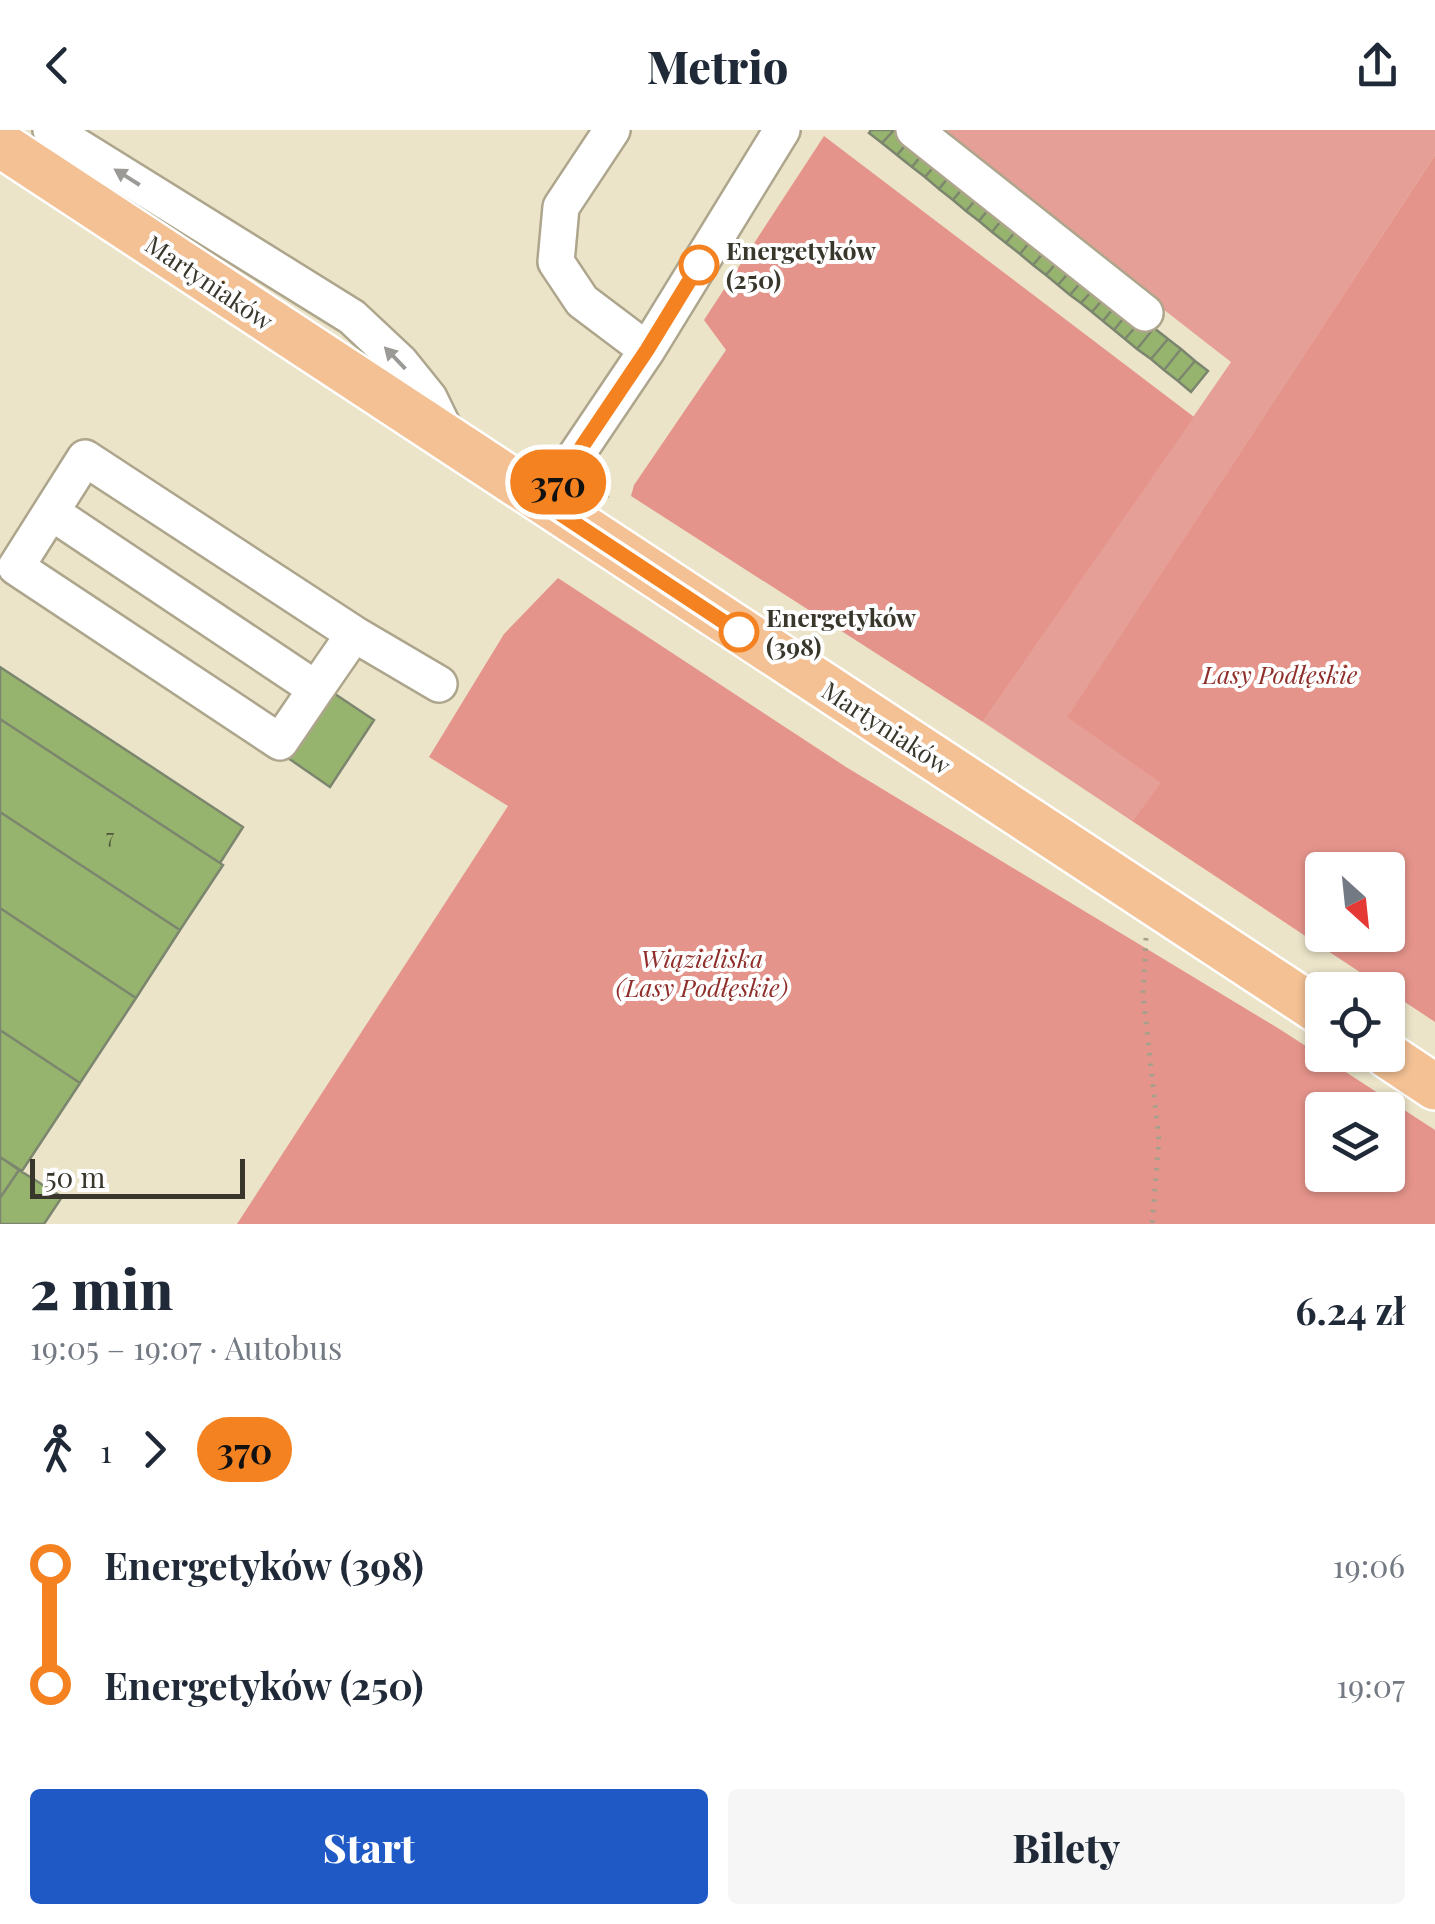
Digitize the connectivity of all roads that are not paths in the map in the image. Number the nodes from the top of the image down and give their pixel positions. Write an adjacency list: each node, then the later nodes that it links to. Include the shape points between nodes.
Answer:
1 (51, 130): 8 (street, one-way to 1, via 429,398 352,317)
2 (612, 130): 7 (street, via 561,206 556,262 582,301)
3 (782, 130): 7 (street)
4 (914, 130): 6 (street)
5 (0, 144): 8 (main road, Martyniaków)
6 (1144, 313)
7 (647, 350): 9 (street)
8 (449, 439): 9 (main road, Martyniaków)
9 (544, 503): 14 (main road, Martyniaków)
10 (51, 512): 11 (street, via 85,458); 13 (street); 13 (street, via 16,567 280,742)
11 (354, 634): 12 (street); 13 (street)
12 (439, 684)
13 (316, 688)
14 (1305, 1002)
15 (1405, 1067): 16 (main road)
16 (1435, 1086)

